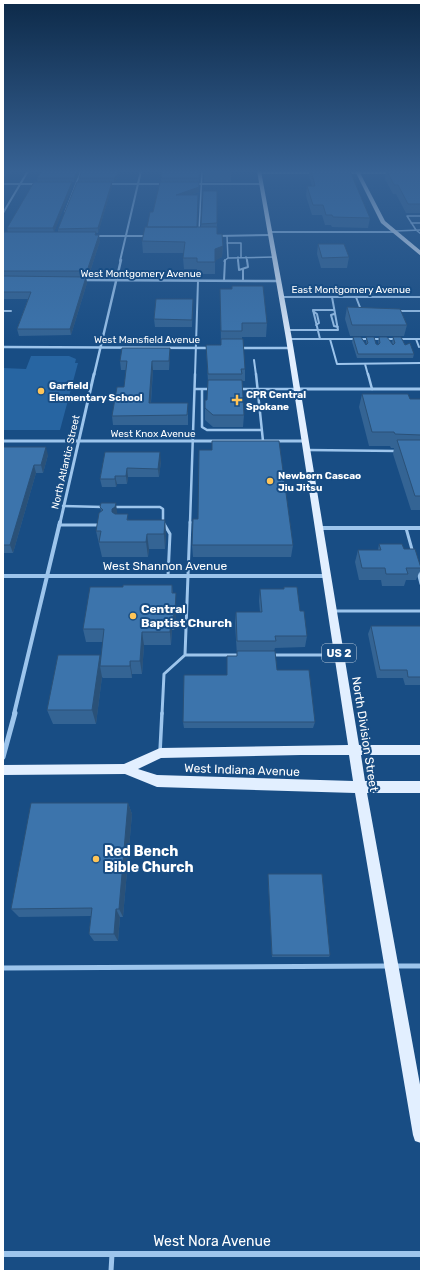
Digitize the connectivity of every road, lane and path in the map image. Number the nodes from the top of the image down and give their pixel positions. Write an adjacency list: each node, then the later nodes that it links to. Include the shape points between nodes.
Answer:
1 (128, 230): 10 (street, North Atlantic Street)
2 (199, 230): 12 (lane)
3 (269, 230): 7 (main road, North Division Street / US 2)
4 (411, 230): 6 (lane)
5 (416, 230): 8 (lane)
6 (393, 232): 7 (street); 16 (main road)
7 (270, 234): 14 (street); 20 (main road, North Division Street / US 2)
8 (421, 234)
9 (92, 236): 10 (street)
10 (127, 236): 11 (street); 24 (street, North Atlantic Street)
11 (153, 236)
12 (199, 236)
13 (213, 236): 14 (street)
14 (227, 236): 15 (lane)
15 (227, 243): 18 (lane, via 241,243); 21 (lane)
16 (421, 254)
17 (238, 257): 18 (lane); 21 (lane); 22 (lane, via 239,270)
18 (241, 257): 19 (lane)
19 (246, 257): 20 (lane); 22 (lane, via 248,267)
20 (275, 257): 28 (main road, North Division Street / US 2)
21 (228, 258): 26 (lane, via 224,260)
22 (242, 269): 27 (lane)
23 (79, 280): 24 (street, West Montgomery Avenue)
24 (117, 280): 25 (street, West Montgomery Avenue); 54 (street, North Atlantic Street)
25 (198, 281): 26 (street, West Montgomery Avenue); 56 (lane)
26 (224, 281): 27 (street, West Montgomery Avenue)
27 (243, 281): 28 (street, West Montgomery Avenue)
28 (278, 281): 29 (main road, North Division Street / US 2)
29 (281, 297): 30 (street, East Montgomery Avenue); 40 (main road, North Division Street / US 2)
30 (332, 297): 31 (street, East Montgomery Avenue); 33 (lane, via 335,306)
31 (356, 297): 32 (street, East Montgomery Avenue); 36 (lane)
32 (421, 297)
33 (333, 310): 39 (lane, via 334,314 331,315 338,330); 39 (lane, via 313,310 320,323 316,325)
34 (3, 311): 35 (lane)
35 (11, 311)
36 (361, 311)
37 (391, 311): 38 (lane)
38 (421, 311)
39 (318, 330): 40 (lane); 41 (lane)
40 (289, 339): 41 (lane); 58 (street); 75 (main road, North Division Street / US 2)
41 (320, 339): 42 (lane)
42 (330, 339): 43 (lane); 68 (lane, via 337,364)
43 (362, 339): 44 (lane); 49 (lane)
44 (375, 339): 45 (lane); 50 (lane)
45 (388, 339): 46 (lane); 51 (lane)
46 (402, 339): 47 (lane); 52 (lane)
47 (416, 339): 48 (lane); 55 (lane)
48 (421, 339)
49 (363, 343)
50 (376, 343)
51 (390, 343)
52 (404, 343)
53 (3, 347): 54 (street, West Mansfield Avenue)
54 (101, 347): 56 (street, West Mansfield Avenue); 80 (street, North Atlantic Street)
55 (419, 347)
56 (196, 348): 57 (street, West Mansfield Avenue); 70 (lane)
57 (211, 348)
58 (233, 348)
59 (368, 358): 69 (lane)
60 (381, 358): 64 (lane)
61 (396, 358): 65 (lane)
62 (410, 358): 66 (lane)
63 (254, 360): 74 (lane)
64 (383, 363): 65 (lane); 69 (lane)
65 (398, 363): 66 (lane)
66 (412, 363): 67 (lane)
67 (421, 363)
68 (365, 364): 69 (lane); 76 (lane)
69 (370, 364)
70 (195, 389): 71 (lane); 81 (lane)
71 (202, 389): 72 (lane); 78 (lane, via 202,427 207,430)
72 (217, 389)
73 (233, 389): 74 (lane)
74 (257, 389): 75 (lane); 78 (lane)
75 (296, 389): 76 (street); 83 (main road, North Division Street / US 2)
76 (372, 389): 77 (street)
77 (421, 389)
78 (261, 430): 82 (lane)
79 (3, 441): 80 (street, West Knox Avenue)
80 (78, 441): 81 (street, West Knox Avenue); 85 (street, North Atlantic Street)
81 (193, 441): 82 (street, West Knox Avenue); 99 (lane)
82 (263, 441): 83 (street, West Knox Avenue)
83 (305, 446): 84 (lane); 90 (main road, North Division Street / US 2)
84 (405, 450)
85 (63, 506): 86 (street, North Atlantic Street); 89 (lane, via 160,507 163,510)
86 (59, 525): 87 (lane); 96 (street, North Atlantic Street)
87 (103, 525)
88 (156, 525): 89 (lane)
89 (163, 525): 97 (lane, via 170,534)
90 (320, 528): 91 (street); 98 (main road, North Division Street / US 2)
91 (406, 528): 92 (street); 93 (lane)
92 (421, 528)
93 (413, 554)
94 (417, 569): 100 (lane)
95 (3, 576): 96 (street, West Shannon Avenue)
96 (47, 576): 97 (street, West Shannon Avenue); 110 (street, North Atlantic Street)
97 (168, 576): 99 (street, West Shannon Avenue)
98 (327, 576): 99 (street, West Shannon Avenue); 101 (main road, North Division Street / US 2)
99 (187, 577): 103 (lane)
100 (421, 584)
101 (333, 611): 102 (lane); 106 (main road, North Division Street / US 2)
102 (421, 611)
103 (185, 655): 104 (lane); 109 (lane, via 164,674)
104 (246, 655)
105 (268, 655): 106 (lane)
106 (340, 655): 107 (main road, North Division Street / US 2)
107 (355, 750): 108 (main road, West Indiana Avenue); 109 (main road, West Indiana Avenue); 113 (main road, North Division Street / US 2)
108 (421, 750)
109 (160, 753): 111 (main road, West Indiana Avenue)
110 (3, 757)
111 (126, 769): 112 (main road, West Indiana Avenue); 113 (main road, West Indiana Avenue, via 157,782)
112 (3, 770)
113 (360, 787): 114 (main road, West Indiana Avenue); 115 (main road, North Division Street / US 2)
114 (421, 787)
115 (392, 966): 116 (lane); 117 (lane); 118 (main road, North Division Street / US 2)
116 (421, 966)
117 (3, 968)
118 (421, 1135)
119 (3, 1254): 120 (street, West Nora Avenue)
120 (112, 1254): 121 (street, West Nora Avenue); 122 (lane)
121 (421, 1254)
122 (111, 1271)

